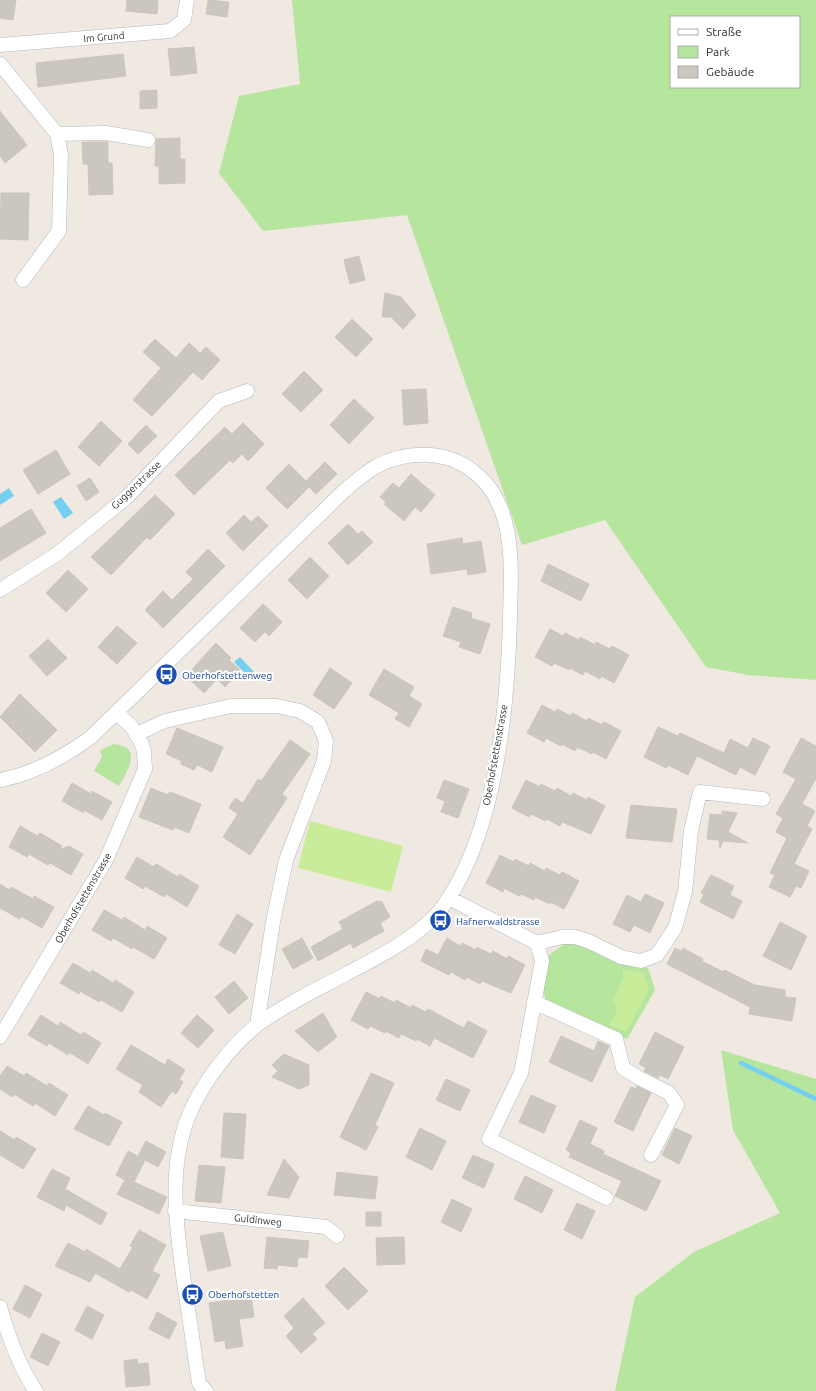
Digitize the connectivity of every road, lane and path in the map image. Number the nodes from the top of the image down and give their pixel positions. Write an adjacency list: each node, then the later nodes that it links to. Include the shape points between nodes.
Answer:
1 (187, 0): 2 (street, Im Grund, via 184,20 170,31)
2 (0, 45)
3 (0, 64): 4 (street)
4 (58, 134): 5 (street, via 106,133); 6 (street, via 61,154 59,231)
5 (148, 140)
6 (23, 280)
7 (247, 391): 8 (street, Guggerstrasse, via 219,401 126,498 57,554)
8 (0, 590)
9 (117, 713): 10 (street, Oberhofstettenstrasse); 11 (street, Oberhofstettenstrasse, via 73,750 35,769); 13 (street, Oberhofstettenstrasse, via 344,492 368,472 411,455 438,456 463,464 474,471 490,489 505,523 511,586 509,650 502,725 486,807 469,860)
10 (137, 734): 16 (street, via 165,721 231,706 277,706 300,711 318,722 326,741 324,761 286,860 273,922); 17 (street, Oberhofstettenstrasse, via 144,751 145,769 106,860)
11 (0, 780)
12 (763, 799): 14 (street, via 700,792 691,831 685,892 675,928 657,955 641,961 621,957 575,937 562,937)
13 (449, 898): 14 (street); 16 (street, Oberhofstettenstrasse, via 419,931 397,947 304,996)
14 (537, 943): 15 (street, via 542,961)
15 (534, 1002): 18 (street, via 616,1039 622,1068 669,1093 678,1105); 19 (street, via 521,1073 489,1140)
16 (257, 1025): 20 (street, Oberhofstettenstrasse, via 224,1058 204,1085 188,1115 177,1156)
17 (0, 1037)
18 (652, 1155)
19 (606, 1198)
20 (175, 1211): 21 (street, Guldinweg, via 326,1227); 24 (street, Oberhofstettenstrasse, via 199,1382)
21 (337, 1236)
22 (0, 1307): 23 (street, via 29,1382)
23 (36, 1391)
24 (206, 1391)

